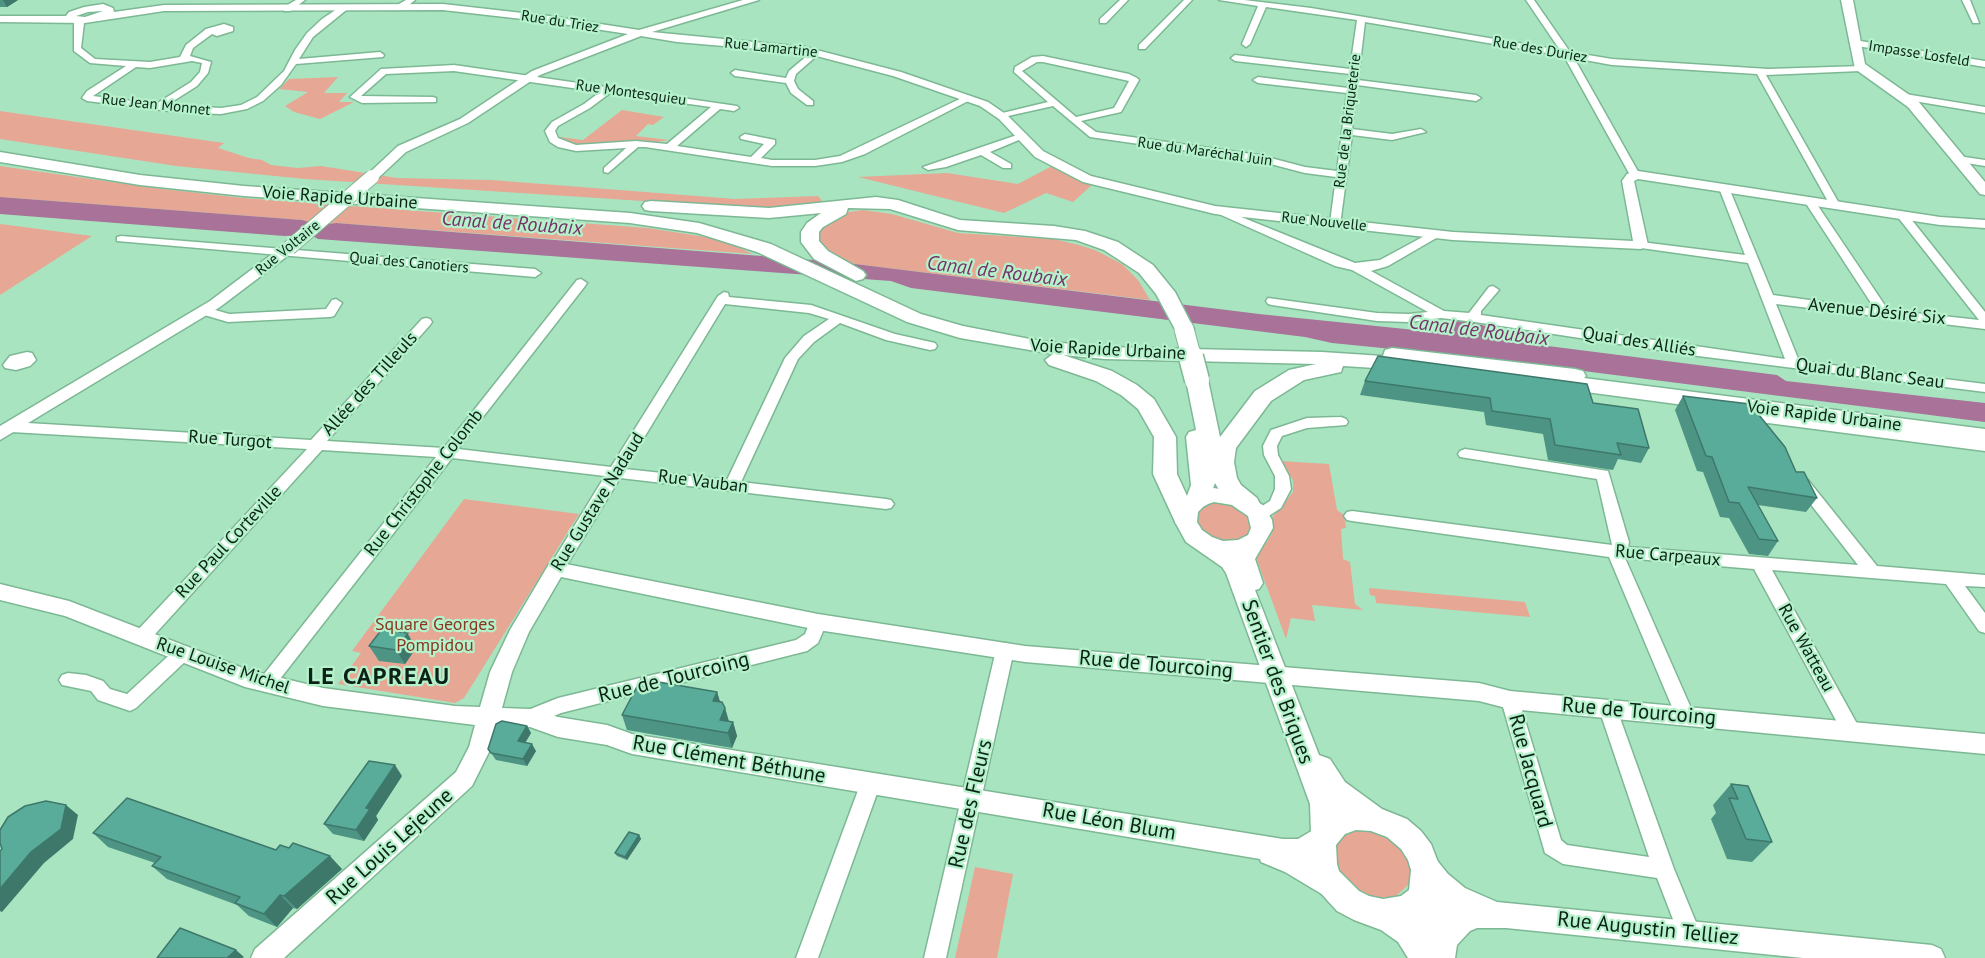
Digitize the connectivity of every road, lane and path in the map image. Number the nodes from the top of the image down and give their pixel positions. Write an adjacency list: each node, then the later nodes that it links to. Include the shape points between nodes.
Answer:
1 (301, 0): 14 (street)
2 (411, 0): 12 (street)
3 (754, 0): 23 (street, Rue Voltaire)
4 (1124, 0): 20 (street)
5 (1188, 0): 27 (street)
6 (1223, 0): 11 (street, Rue des Duriez)
7 (1322, 0): 16 (street)
8 (1530, 0): 29 (street)
9 (1847, 0): 25 (main road)
10 (1966, 0): 21 (street)
11 (1263, 4): 16 (street, Rue des Duriez); 26 (street)
12 (402, 6): 15 (street, Rue du Triez); 23 (street, Rue du Triez, via 450,7)
13 (104, 8): 14 (street, Rue du Triez); 17 (street); 17 (street); 24 (street)
14 (289, 8): 15 (street, Rue du Triez)
15 (345, 8): 33 (street, Rue Jean Monnet, via 310,35)
16 (1311, 10): 19 (street, Rue des Duriez)
17 (78, 14): 18 (street); 24 (street)
18 (0, 18)
19 (1361, 19): 29 (street, Rue des Duriez); 42 (street, Rue de la Briqueterie)
20 (1103, 21)
21 (1976, 21)
22 (210, 32): 32 (street, via 187,50)
23 (638, 33): 28 (street, Rue Lamartine); 39 (street, Rue Voltaire)
24 (78, 35): 34 (street, via 77,49 88,59)
25 (1854, 43): 35 (street, Impasse Losfeld); 36 (main road)
26 (1246, 44)
27 (1142, 47)
28 (817, 52): 41 (street, via 794,70); 44 (street, Rue Lamartine)
29 (1567, 54): 37 (street, Rue des Duriez, via 1655,66); 72 (street)
30 (380, 55): 33 (street)
31 (1235, 58): 42 (street)
32 (184, 59): 34 (street); 50 (street, via 205,60 205,71 190,87)
33 (294, 62): 50 (street, Rue Jean Monnet, via 278,83 244,107 218,111)
34 (133, 64): 50 (street, Rue Jean Monnet, via 87,98)
35 (1985, 64)
36 (1860, 68): 37 (street, Rue des Duriez); 45 (main road)
37 (1760, 72): 77 (street)
38 (735, 73): 41 (street)
39 (528, 77): 43 (street, Rue Montesquieu); 46 (street, Rue Montesquieu, via 460,68 392,69 376,75 355,97); 85 (street, Rue Voltaire, bridge, via 464,121 402,149)
40 (1258, 80): 42 (street)
41 (789, 81): 47 (street, via 794,91)
42 (1353, 82): 52 (street, via 1476,93); 56 (street, Rue de la Briqueterie)
43 (608, 90): 49 (street, Rue Montesquieu); 60 (street, via 559,120 552,127 551,137 576,148)
44 (969, 98): 54 (street, Rue Lamartine); 66 (street, via 848,157 793,164)
45 (1905, 98): 53 (street); 65 (main road)
46 (434, 100)
47 (810, 103)
48 (1055, 103): 54 (street); 55 (street, Rue du Maréchal Juin); 55 (street, Rue du Maréchal Juin, via 1018,69 1040,58 1134,80 1118,110)
49 (718, 106): 51 (street, Rue Montesquieu); 62 (street)
50 (157, 107)
51 (734, 108)
52 (1477, 109)
53 (1985, 110)
54 (999, 115): 59 (street, Rue Lamartine)
55 (1074, 120): 71 (street, Rue du Maréchal Juin, via 1096,136 1265,159)
56 (1347, 131): 57 (street, via 1392,137); 71 (street, Rue de la Briqueterie)
57 (1421, 132)
58 (745, 137): 66 (street, via 771,142)
59 (1021, 137): 63 (street); 78 (street, Rue Nouvelle, via 1043,157 1080,176)
60 (636, 144): 62 (street); 70 (street)
61 (0, 146): 75 (highway, Voie Rapide Urbaine, via 239,180)
62 (670, 147): 66 (street)
63 (981, 151): 68 (street); 69 (street)
64 (0, 157): 86 (highway, Voie Rapide Urbaine, via 140,180 253,192 646,220 699,228)
65 (1958, 159): 67 (street); 74 (main road)
66 (752, 161)
67 (1985, 163)
68 (1007, 166)
69 (928, 168)
70 (608, 171)
71 (1342, 175): 80 (street, Rue de la Briqueterie)
72 (1635, 176): 73 (street); 84 (street, via 1628,183)
73 (1724, 188): 76 (street); 87 (street)
74 (1985, 191)
75 (442, 195): 86 (highway, Voie Rapide Urbaine, via 669,214 734,228); 91 (highway, via 769,213 857,202 884,203 958,225 1054,231 1091,239 1132,257)
76 (1810, 202): 77 (street); 99 (street)
77 (1834, 205): 79 (street)
78 (1215, 210): 80 (street, Rue Nouvelle); 88 (street)
79 (1904, 216): 81 (street); 103 (street)
80 (1336, 224): 82 (street, Rue Nouvelle)
81 (1985, 224)
82 (1434, 234): 84 (street, Rue Nouvelle); 88 (street, via 1384,263)
83 (121, 239): 85 (street, Quai des Canotiers)
84 (1641, 244): 87 (street)
85 (286, 250): 89 (street, Quai des Canotiers); 98 (street, Rue Voltaire)
86 (790, 254): 96 (highway); 97 (highway, Voie Rapide Urbaine)
87 (1753, 260): 93 (street)
88 (1355, 267): 100 (street)
89 (536, 273)
90 (581, 283): 119 (street, Rue Christophe Colomb)
91 (1154, 284): 97 (highway, via 1121,258 1086,243 1054,236 959,230 880,207 845,209 822,218 810,232 810,242 816,251); 110 (highway)
92 (1493, 290): 102 (street, via 1475,311)
93 (1769, 298): 99 (street, Avenue Désiré Six); 108 (street)
94 (1272, 301): 100 (street, Quai des Alliés, via 1377,317)
95 (336, 303): 98 (street, via 330,313 228,318)
96 (878, 306): 109 (highway, Voie Rapide Urbaine, via 960,332 1061,350 1341,359); 126 (highway, via 964,339 1072,364 1129,390 1146,404 1161,428 1166,447 1165,474)
97 (916, 306): 113 (highway, Voie Rapide Urbaine, via 985,328 1054,340 1303,348 1412,356)
98 (205, 311): 114 (street, Rue Voltaire)
99 (1884, 313): 105 (street, Avenue Désiré Six)
100 (1441, 314): 102 (street, Quai des Alliés)
101 (839, 318): 106 (street); 121 (street, Rue Gustave Nadaud, via 807,308 723,298); 124 (street, via 809,339 792,358)
102 (1475, 318): 107 (street, Quai des Alliés)
103 (1985, 320)
104 (426, 322): 116 (street, Allée des Tilleuls)
105 (1985, 325)
106 (930, 346)
107 (1755, 360): 108 (street, Quai du Blanc Seau)
108 (1794, 365): 111 (street, Quai du Blanc Seau)
109 (1479, 372): 115 (highway, Voie Rapide Urbaine); 123 (highway, via 1348,365 1288,379 1263,396 1225,447)
110 (1191, 379): 123 (highway); 126 (highway, via 1203,485)
111 (1985, 388)
112 (1341, 422): 128 (street, via 1307,423 1276,433 1271,455 1282,476 1283,489 1276,504)
113 (1985, 428)
114 (6, 430): 116 (street, Rue Turgot)
115 (1985, 437)
116 (316, 446): 119 (street, Rue Turgot); 139 (street, Rue Paul Corteville)
117 (1985, 446): 118 (street, via 1762,418 1756,423)
118 (1774, 448)
119 (448, 453): 121 (street, Rue Vauban); 144 (street, Rue Christophe Colomb)
120 (1465, 454): 130 (street, via 1603,475 1621,542)
121 (617, 472): 124 (street, Rue Vauban); 132 (street, Rue Gustave Nadaud)
122 (1796, 475): 133 (street)
123 (1225, 480): 128 (highway)
124 (732, 486): 125 (street, Rue Vauban)
125 (886, 504)
126 (1192, 509): 128 (main road, via 1220,495 1238,499); 129 (main road, via 1190,531)
127 (1352, 516): 130 (street, Rue Carpeaux)
128 (1254, 520): 129 (main road, via 1242,548); 142 (main road, Sentier des Briques, via 1244,567)
129 (1204, 543): 142 (main road, Sentier des Briques, via 1234,567)
130 (1618, 552): 131 (street, Rue Carpeaux); 147 (street, via 1618,563)
131 (1760, 564): 133 (street, Rue Carpeaux); 150 (street, Rue Watteau)
132 (556, 569): 137 (street); 148 (street, Rue Gustave Nadaud, via 510,651)
133 (1873, 573): 134 (street, Rue Carpeaux)
134 (1951, 579): 135 (street, Rue Carpeaux); 138 (street)
135 (1985, 581)
136 (0, 592): 139 (street, Rue Louise Michel, via 69,609)
137 (818, 622): 140 (street, Rue de Tourcoing); 149 (street, Rue de Tourcoing, via 812,638 801,646 558,706)
138 (1985, 626)
139 (141, 638): 141 (street, Rue Louise Michel)
140 (1005, 650): 142 (street, Rue de Tourcoing); 153 (street, Rue des Fleurs)
141 (183, 653): 143 (street, via 130,703 104,695 97,686); 144 (street, Rue Louise Michel)
142 (1281, 676): 145 (street, Rue de Tourcoing, via 1479,692); 154 (main road, Sentier des Briques, via 1329,783); 155 (main road, Sentier des Briques, via 1324,804)
143 (68, 680)
144 (267, 683): 148 (street, Rue Louise Michel, via 361,703)
145 (1510, 700): 146 (street, Rue de Tourcoing); 158 (street, Rue Jacquard, via 1549,842 1563,854)
146 (1608, 709): 147 (street, Rue de Tourcoing); 158 (street)
147 (1684, 716): 150 (street, Rue de Tourcoing)
148 (488, 717): 149 (street, Rue Clément Béthune); 165 (street, Rue Louis Lejeune, via 475,758 460,784)
149 (530, 718): 152 (street, Rue Clément Béthune, via 632,744)
150 (1852, 731): 151 (street, Rue de Tourcoing)
151 (1985, 744)
152 (870, 785): 153 (street, Rue Clément Béthune); 166 (street)
153 (972, 800): 156 (street, Rue Léon Blum); 167 (street, Rue des Fleurs)
154 (1372, 818): 155 (main road, via 1348,818); 157 (main road, via 1404,834)
155 (1325, 834): 156 (street, Rue Léon Blum, via 1311,846 1292,851); 159 (main road, via 1322,864)
156 (1246, 846): 159 (street, Rue Léon Blum, via 1287,861)
157 (1424, 862): 160 (main road, via 1427,878); 163 (street, Rue Augustin Telliez, via 1439,883 1456,897)
158 (1661, 862): 164 (street)
159 (1340, 895): 161 (main road)
160 (1418, 904): 161 (main road, via 1392,914); 162 (street, Rue Augustin Telliez); 169 (main road)
161 (1374, 913): 168 (main road, via 1389,917 1409,931)
162 (1475, 915): 163 (street, Rue Augustin Telliez); 169 (street, via 1461,922 1448,936)
163 (1506, 915): 164 (street, Rue Augustin Telliez)
164 (1689, 932): 170 (street, Rue Augustin Telliez)
165 (264, 958)
166 (807, 958)
167 (935, 958)
168 (1426, 958)
169 (1441, 958)
170 (1932, 958)

